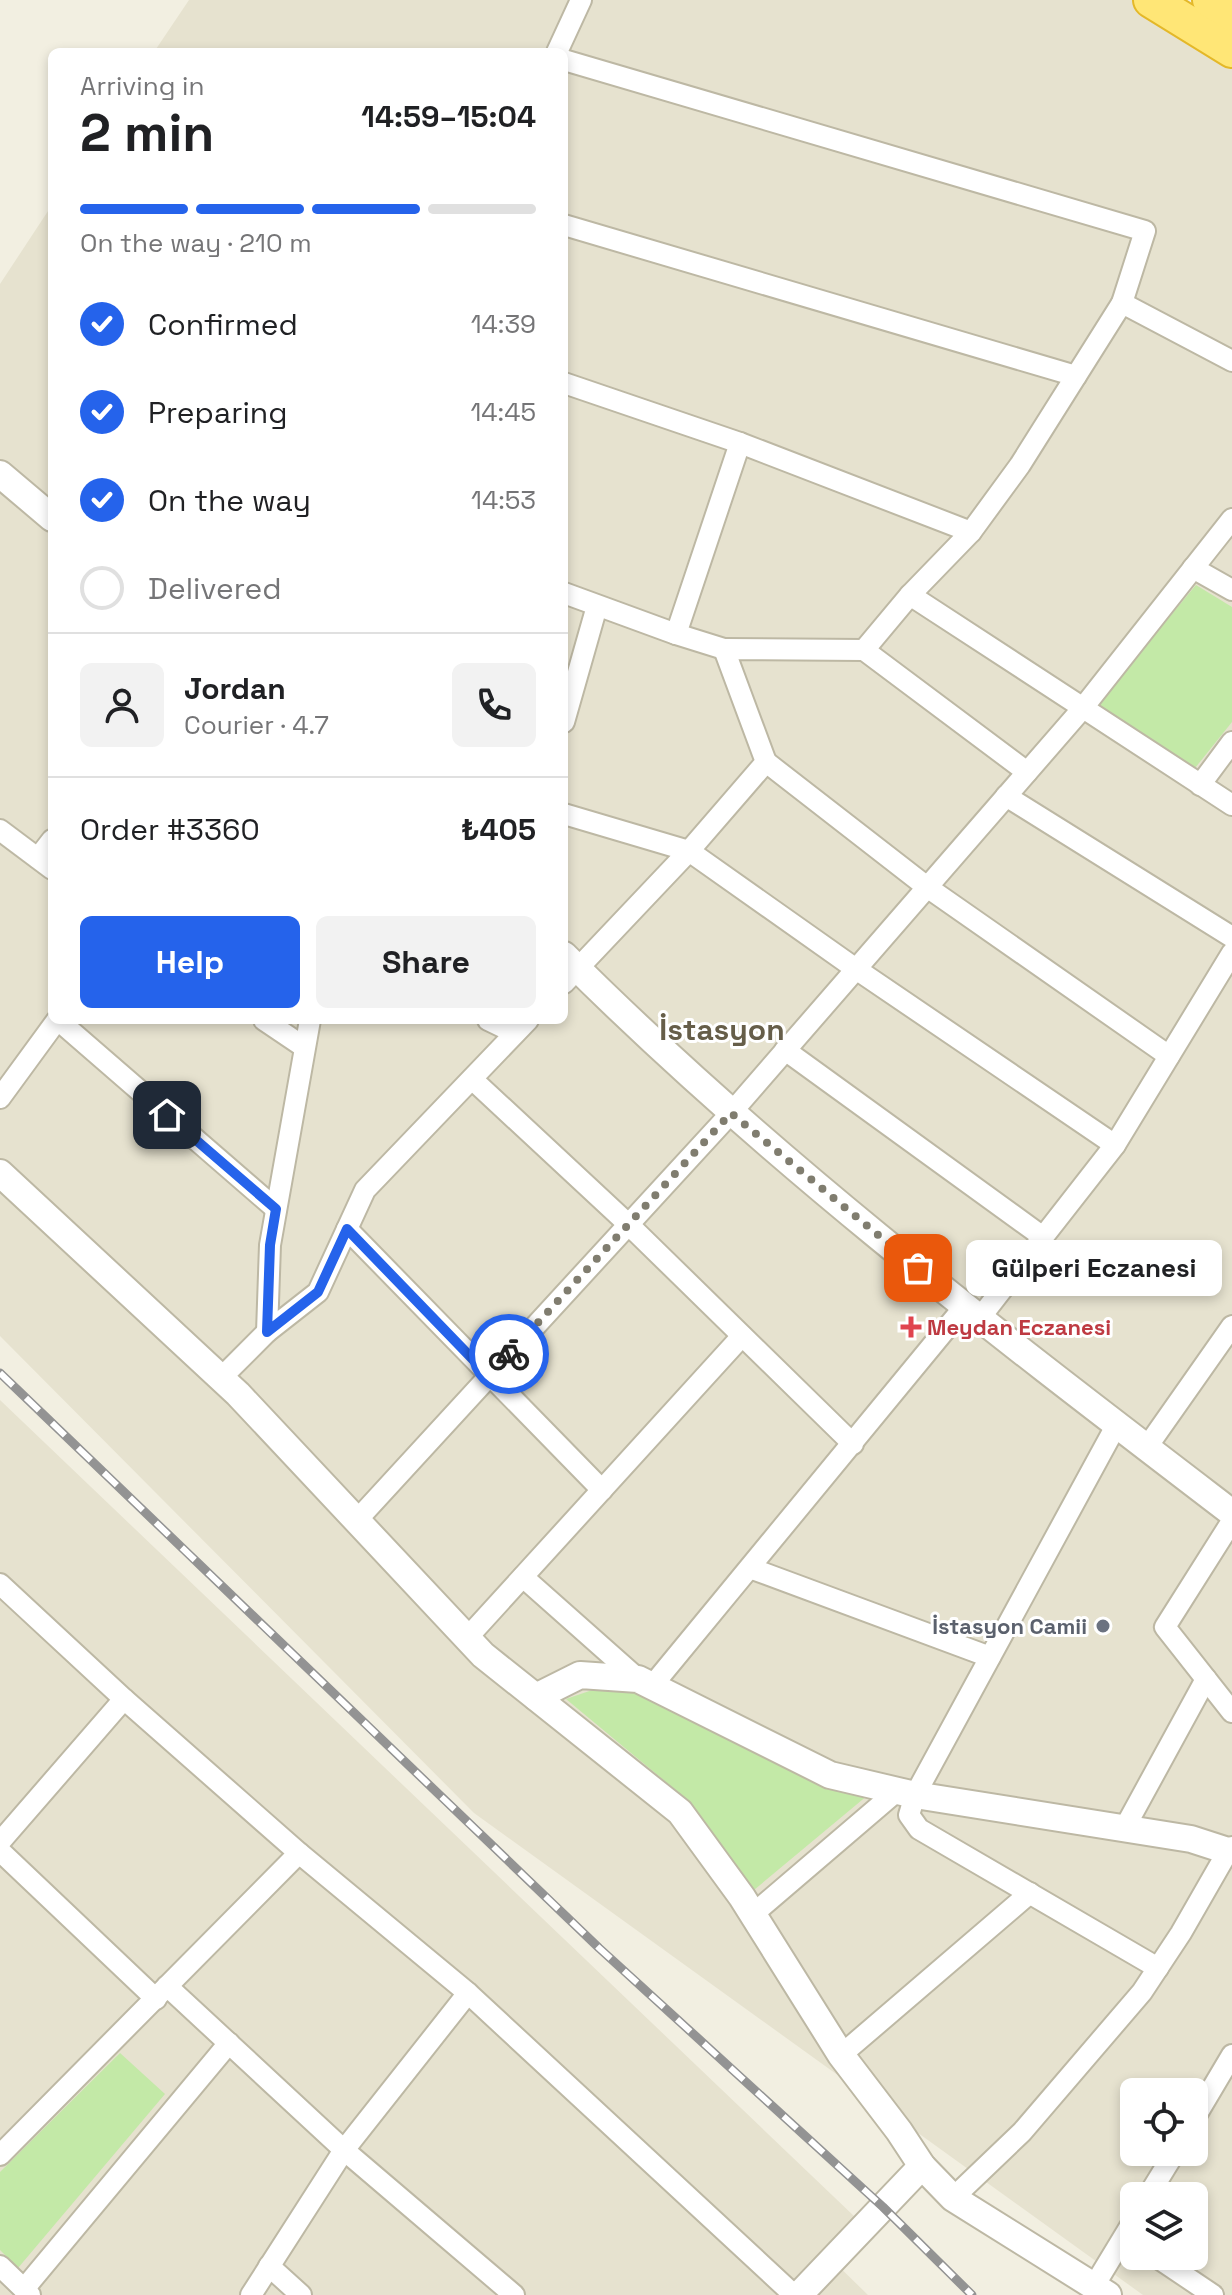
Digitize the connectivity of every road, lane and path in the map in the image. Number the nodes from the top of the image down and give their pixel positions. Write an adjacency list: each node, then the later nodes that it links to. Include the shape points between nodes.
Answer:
1 (581, 0): 5 (street)
2 (1151, 0): 6 (highway)
3 (1210, 0): 4 (highway)
4 (1232, 13)
5 (559, 48)
6 (1232, 50)
7 (568, 61): 9 (street, via 1145,231)
8 (568, 226): 11 (street)
9 (1122, 303): 10 (street); 11 (street)
10 (1232, 361)
11 (1076, 376): 17 (street)
12 (568, 384): 13 (street)
13 (740, 443): 17 (street); 23 (street)
14 (0, 474): 15 (street)
15 (48, 515)
16 (1232, 519): 18 (street)
17 (971, 532): 21 (street)
18 (1193, 568): 19 (street); 27 (street)
19 (1232, 590)
20 (568, 595): 22 (street)
21 (910, 595): 25 (street); 27 (street)
22 (597, 606): 23 (street); 26 (street)
23 (676, 634): 24 (street)
24 (724, 649): 25 (street); 29 (street)
25 (864, 650): 30 (street)
26 (568, 708)
27 (1082, 709): 30 (street); 31 (street)
28 (1232, 742): 31 (street)
29 (766, 762): 36 (street); 38 (street)
30 (1027, 772): 32 (street)
31 (1200, 785): 33 (street)
32 (1006, 796): 38 (street); 39 (street)
33 (1232, 805)
34 (568, 815): 36 (street)
35 (0, 830): 37 (street)
36 (689, 851): 41 (street); 42 (street)
37 (45, 864)
38 (927, 887): 42 (street); 50 (street)
39 (1232, 937)
40 (1232, 953): 50 (street)
41 (568, 969): 53 (street)
42 (856, 969): 49 (street); 54 (street)
43 (55, 1024): 52 (street)
44 (63, 1024): 56 (street)
45 (270, 1024): 48 (street)
46 (309, 1024): 48 (street)
47 (522, 1027): 51 (street)
48 (304, 1047): 56 (street)
49 (785, 1050): 53 (street); 59 (street)
50 (1169, 1056): 54 (street)
51 (472, 1079): 57 (street); 58 (street, via 365,1190)
52 (0, 1098)
53 (731, 1113): 57 (street); 60 (street)
54 (1115, 1145): 59 (street)
55 (0, 1173): 65 (street)
56 (276, 1209): 62 (street)
57 (628, 1224): 63 (street); 64 (street)
58 (347, 1229): 62 (street, via 318,1292); 64 (street)
59 (1043, 1237): 60 (street)
60 (972, 1313): 66 (street); 67 (street)
61 (1232, 1326): 68 (street)
62 (267, 1332): 65 (street)
63 (742, 1336): 67 (street); 69 (street)
64 (489, 1376): 69 (street); 71 (street)
65 (221, 1378): 71 (street)
66 (1117, 1424): 68 (street); 77 (street)
67 (853, 1444): 73 (street)
68 (1147, 1447): 70 (street)
69 (602, 1490): 74 (street)
70 (1232, 1513)
71 (357, 1520): 76 (street)
72 (1232, 1521): 78 (street, via 1165,1627)
73 (750, 1568): 77 (street); 79 (street)
74 (523, 1577): 76 (street); 79 (street)
75 (0, 1584): 81 (street)
76 (467, 1638): 80 (street)
77 (990, 1657): 83 (street)
78 (1206, 1679): 82 (street); 84 (street)
79 (645, 1683): 80 (street, via 580,1675); 83 (street, via 830,1775)
80 (536, 1697): 90 (street, via 680,1812)
81 (124, 1699): 85 (street); 88 (street)
82 (1232, 1712)
83 (906, 1793): 84 (street); 89 (street, via 909,1815 919,1829); 90 (street)
84 (1124, 1829): 87 (street)
85 (0, 1842)
86 (0, 1851): 92 (street)
87 (1231, 1851): 91 (street)
88 (299, 1853): 92 (street); 93 (street)
89 (1030, 1893): 91 (street); 95 (street)
90 (752, 1915): 95 (street)
91 (1158, 1968): 101 (street, via 1022,2132)
92 (162, 1993): 94 (street); 99 (street)
93 (468, 1993): 98 (street); 111 (street)
94 (229, 2043): 98 (street); 107 (street)
95 (841, 2055): 100 (street)
96 (1232, 2055): 97 (street)
97 (1208, 2095)
98 (344, 2150): 104 (street); 110 (street)
99 (0, 2155)
100 (922, 2166): 101 (street); 111 (street)
101 (953, 2198): 106 (street)
102 (1120, 2254): 106 (street)
103 (0, 2266): 107 (street)
104 (269, 2266): 108 (street); 109 (street)
105 (1176, 2270): 112 (street)
106 (1101, 2291)
107 (27, 2292)
108 (251, 2295)
109 (301, 2295)
110 (514, 2295)
111 (796, 2295)
112 (1213, 2295)

